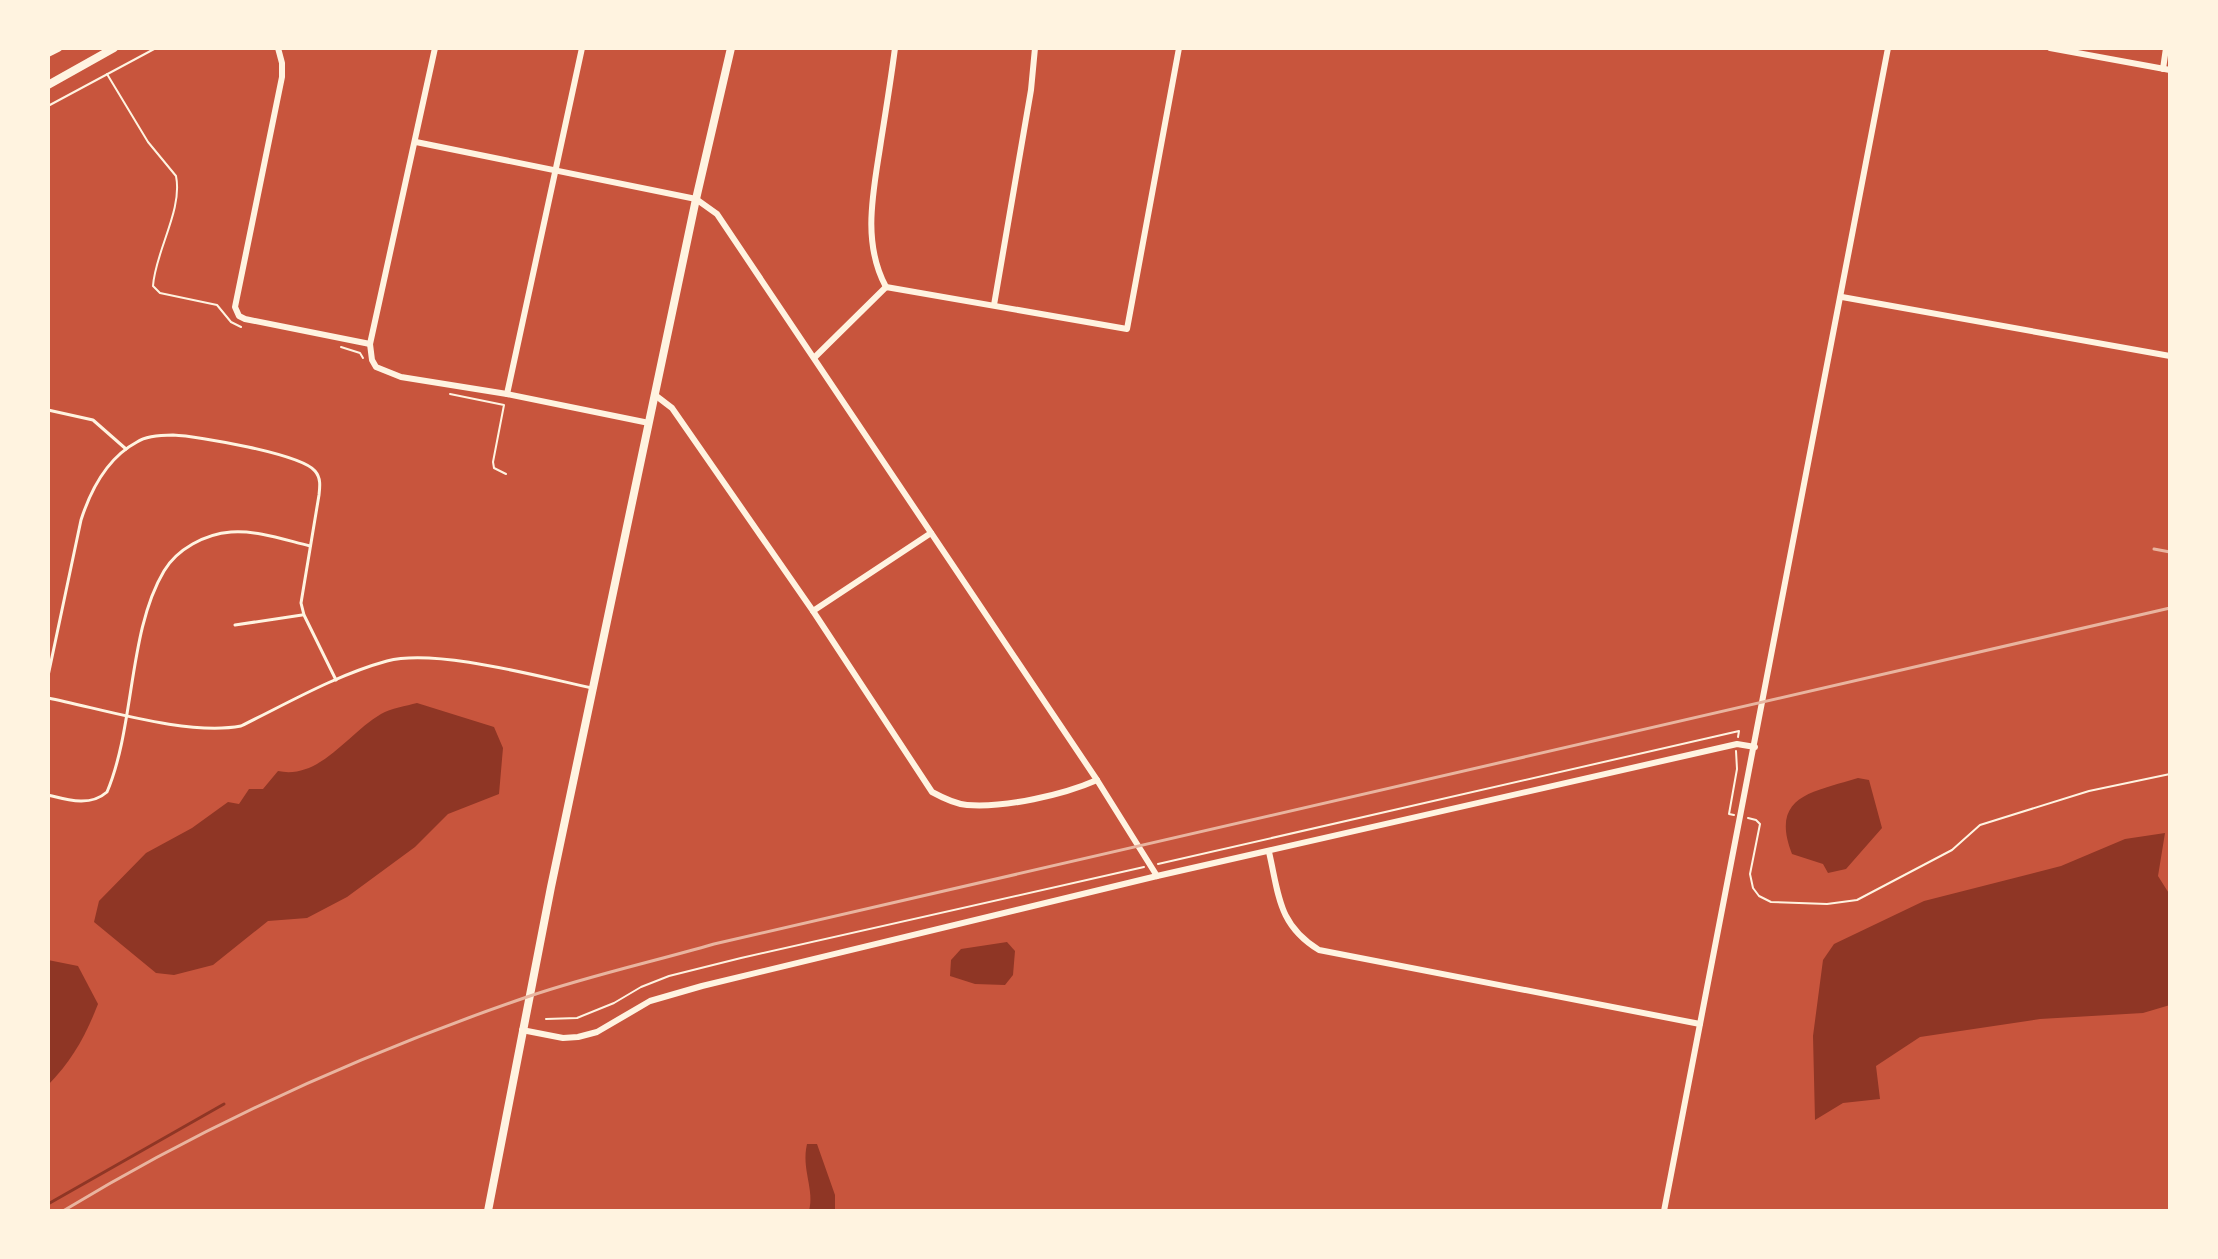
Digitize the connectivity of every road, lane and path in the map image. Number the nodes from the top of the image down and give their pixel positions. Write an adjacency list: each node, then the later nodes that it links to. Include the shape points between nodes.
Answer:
1 (58, 48): 14 (main road)
2 (114, 48): 17 (main road)
3 (156, 48): 16 (path)
4 (278, 48): 26 (street, via 282,77 235,307 245,319)
5 (435, 48): 19 (street)
6 (582, 48): 20 (street)
7 (731, 48): 21 (main road)
8 (895, 48): 22 (street, via 871,211 873,255)
9 (1035, 48): 24 (street)
10 (1179, 48): 24 (street, via 1127,329)
11 (1888, 48): 23 (street)
12 (2050, 48): 15 (street)
13 (2166, 48): 15 (street)
14 (48, 53)
15 (2166, 69)
16 (107, 74): 18 (path); 25 (path, via 178,182 153,286 160,293 217,305 231,322)
17 (48, 85)
18 (48, 106)
19 (416, 142): 20 (street); 26 (street)
20 (555, 170): 21 (street); 32 (street)
21 (696, 199): 29 (street, via 717,214); 33 (main road)
22 (886, 287): 24 (street); 29 (street)
23 (1842, 297): 28 (street); 49 (street)
24 (994, 305)
25 (251, 328)
26 (370, 344): 32 (street, via 372,360 401,377)
27 (337, 346): 30 (path, via 360,353)
28 (2170, 356)
29 (815, 357): 38 (street)
30 (368, 366)
31 (442, 392): 37 (path, via 504,405 493,462)
32 (507, 394): 35 (street)
33 (655, 395): 35 (main road); 40 (street, via 672,408)
34 (48, 410): 36 (lane, via 93,420)
35 (649, 423): 45 (main road)
36 (126, 449): 39 (lane, via 139,440 170,435 307,465 320,481); 43 (lane, via 88,497)
37 (506, 474)
38 (931, 533): 40 (street); 51 (street)
39 (310, 546): 41 (lane, via 301,594); 47 (lane, via 232,532 203,539 176,556 149,605)
40 (813, 611): 51 (street, via 932,792 967,805 988,804 1050,796)
41 (304, 615): 42 (lane); 44 (lane)
42 (235, 625)
43 (48, 676)
44 (336, 680): 45 (lane, via 388,661 419,658); 47 (lane, via 225,729)
45 (593, 688): 59 (main road)
46 (48, 698): 47 (lane)
47 (128, 714): 52 (lane, via 107,792 92,801)
48 (1737, 744): 49 (street); 53 (path, via 1729,814); 54 (street); 55 (path, via 1739,731)
49 (1755, 747): 53 (street)
50 (2170, 774): 53 (path, via 2089,791 1980,825 1952,850 1857,900 1827,904 1771,902 1759,896 1750,874 1760,824)
51 (1097, 780): 55 (street)
52 (48, 795)
53 (1740, 817): 58 (street)
54 (1269, 852): 56 (street); 58 (street, via 1289,925 1319,950)
55 (1151, 866): 56 (street); 57 (path, via 669,976 577,1018)
56 (1157, 876): 59 (street, via 671,994 578,1037)
57 (546, 1019)
58 (1700, 1024): 61 (street)
59 (522, 1030): 60 (main road)
60 (488, 1211)
61 (1664, 1211)

